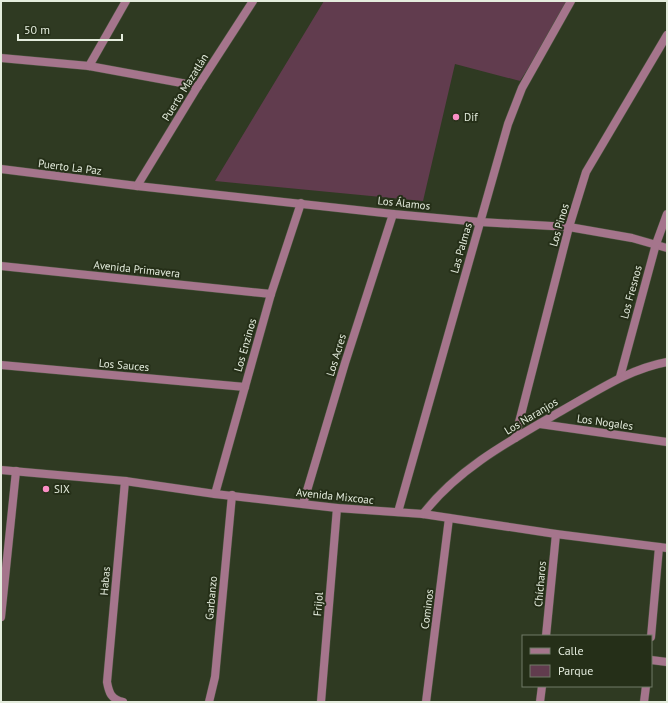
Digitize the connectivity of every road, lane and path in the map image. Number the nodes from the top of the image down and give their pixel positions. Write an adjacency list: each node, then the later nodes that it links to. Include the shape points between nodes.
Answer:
1 (126, 1): 6 (street)
2 (253, 1): 7 (street, Puerto Mazatlán)
3 (571, 1): 13 (street, Las Palmas, via 522,88 508,124)
4 (667, 35): 14 (street, Los Pinos, via 586,172)
5 (1, 58): 6 (street)
6 (89, 66): 7 (street)
7 (198, 86): 9 (street, Puerto Mazatlán)
8 (1, 169): 9 (street, Puerto La Paz)
9 (137, 186): 10 (street, Los Álamos)
10 (301, 203): 11 (street, Los Álamos); 18 (street, Los Enzinos)
11 (393, 214): 13 (street, Los Álamos); 31 (street, Los Acres)
12 (667, 214): 15 (street, Los Fresnos)
13 (480, 222): 14 (street, Los Álamos); 33 (street, Las Palmas)
14 (569, 227): 15 (street, Los Álamos); 24 (street, Los Pinos)
15 (656, 244): 16 (street, Los Álamos); 21 (street, Los Fresnos)
16 (667, 248)
17 (1, 266): 18 (street, Avenida Primavera)
18 (271, 294): 22 (street, Los Enzinos)
19 (667, 362): 21 (street, Los Naranjos, via 651,365)
20 (1, 365): 22 (street, Los Sauces)
21 (620, 377): 23 (street, Los Naranjos)
22 (245, 387): 29 (street, Los Enzinos)
23 (540, 424): 24 (street, Los Naranjos); 25 (street, Los Nogales)
24 (515, 438): 34 (street, Los Naranjos, via 458,477 433,500)
25 (667, 442)
26 (1, 470): 27 (street, Avenida Mixcoac)
27 (16, 471): 28 (street, Avenida Mixcoac); 38 (street)
28 (125, 481): 29 (street, Avenida Mixcoac); 45 (street, Habas, via 107,682 108,692 112,698)
29 (215, 494): 30 (street, Avenida Mixcoac)
30 (232, 495): 31 (street, Avenida Mixcoac); 46 (street, Garbanzo, via 215,677)
31 (303, 504): 32 (street, Avenida Mixcoac)
32 (337, 508): 33 (street, Avenida Mixcoac); 47 (street, Frijol)
33 (398, 512): 34 (street, Avenida Mixcoac)
34 (423, 514): 35 (street, Avenida Mixcoac)
35 (450, 518): 36 (street, Avenida Mixcoac); 48 (street, Cominos)
36 (556, 534): 37 (street, Avenida Mixcoac); 39 (street, Chícharos)
37 (663, 547): 40 (street)
38 (1, 618)
39 (546, 635)
40 (651, 635)
41 (652, 660): 42 (street)
42 (667, 662)
43 (542, 687): 49 (street)
44 (646, 687): 50 (street)
45 (123, 702)
46 (209, 702)
47 (320, 702)
48 (426, 702)
49 (540, 702)
50 (644, 702)

